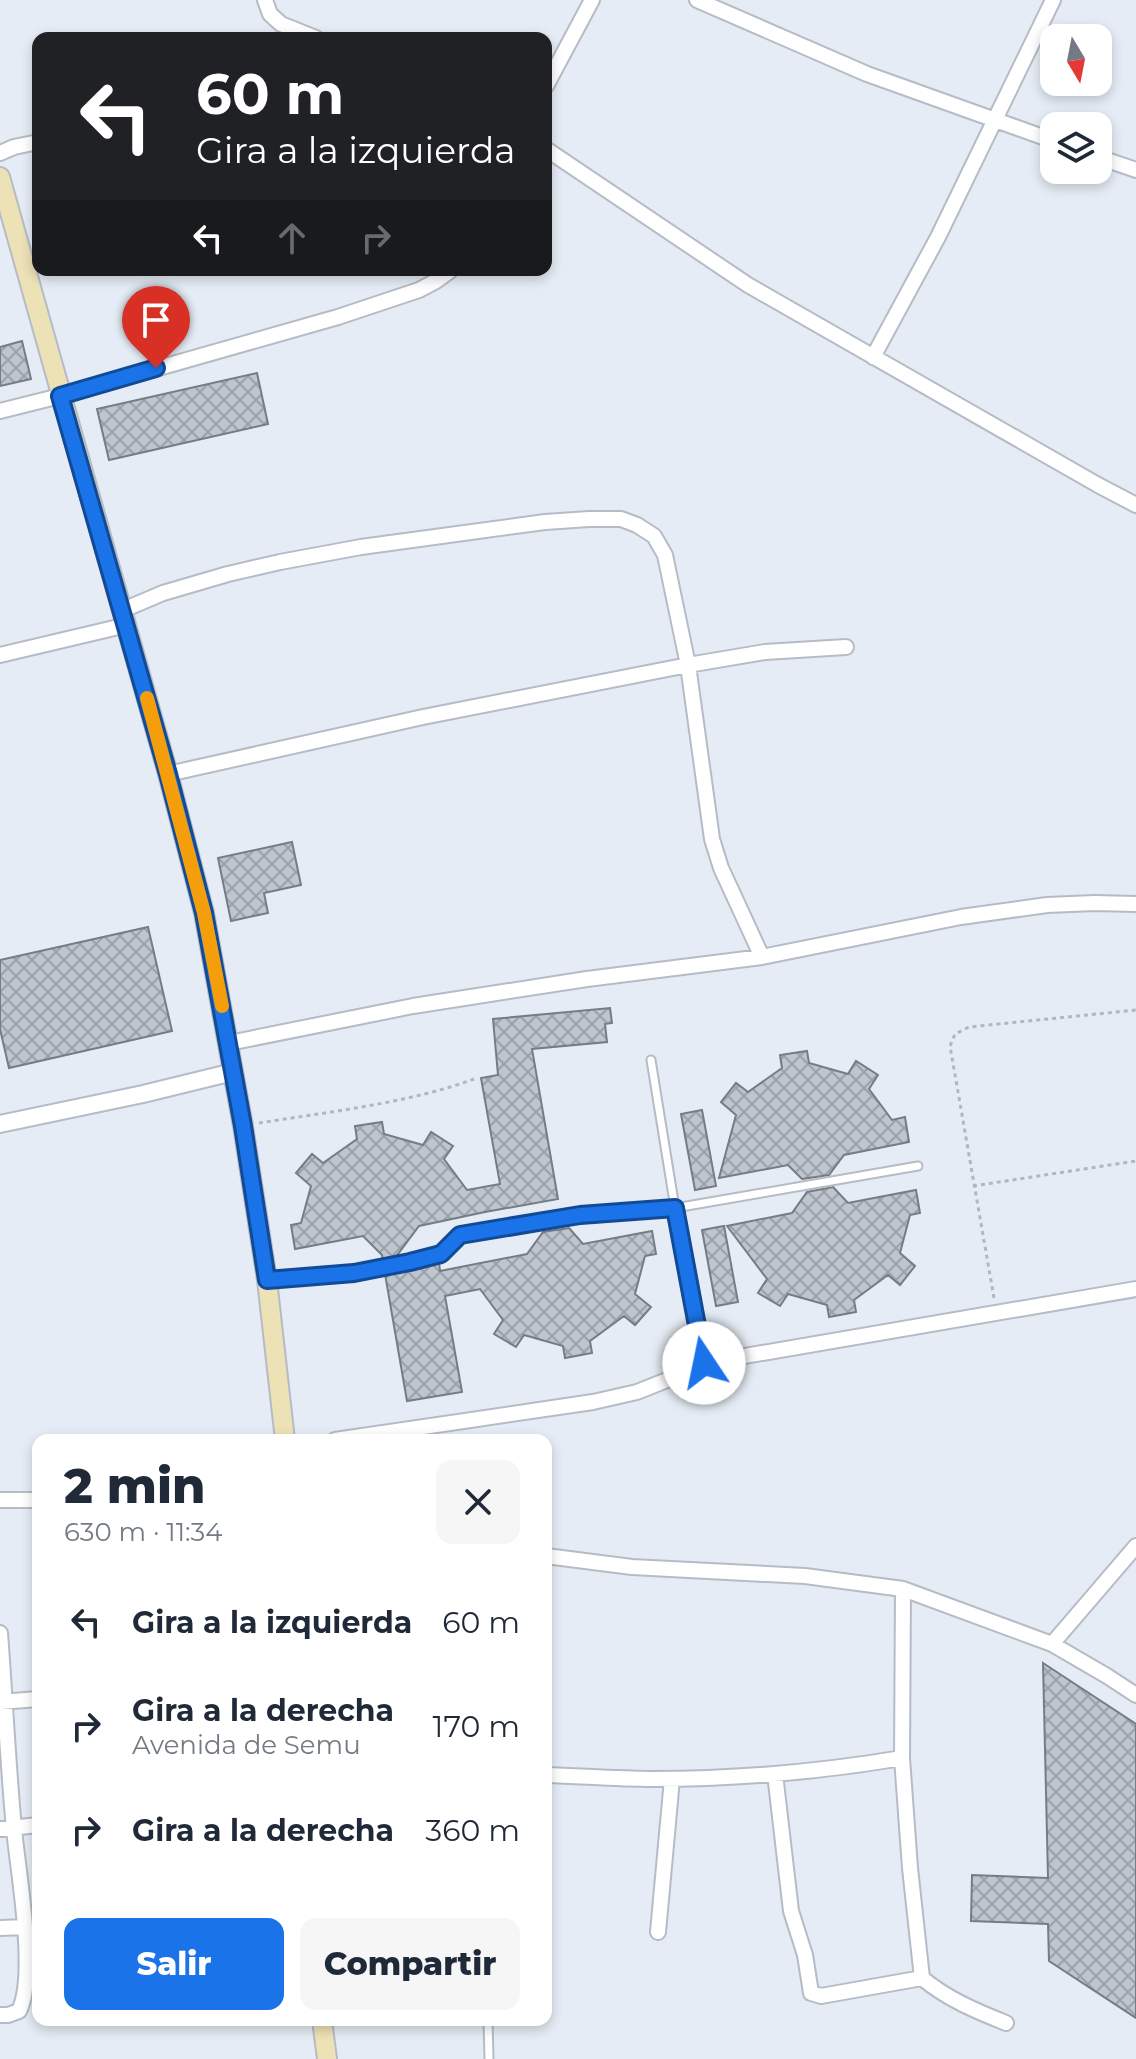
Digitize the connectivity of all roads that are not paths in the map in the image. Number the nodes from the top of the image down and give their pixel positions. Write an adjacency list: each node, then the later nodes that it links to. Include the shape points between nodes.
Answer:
1 (265, 0): 5 (street, via 281,24)
2 (592, 0): 6 (street)
3 (697, 0): 7 (street, via 867,74)
4 (1053, 0): 7 (street)
5 (301, 32)
6 (552, 75)
7 (995, 120): 8 (street); 16 (street)
8 (1040, 136)
9 (32, 143): 10 (street)
10 (0, 153)
11 (552, 153): 16 (street, via 748,285)
12 (1112, 162): 13 (street)
13 (1136, 170)
14 (0, 177): 17 (main road)
15 (443, 276): 17 (street, via 388,302)
16 (873, 357): 19 (street)
17 (60, 396): 18 (street); 20 (main road)
18 (0, 411)
19 (1136, 505)
20 (125, 618): 22 (street); 23 (street, via 163,593 280,562 545,522 621,519 654,536 665,555); 24 (main road)
21 (846, 647): 23 (street, via 765,652)
22 (0, 655)
23 (688, 665): 24 (street); 26 (street, via 712,839)
24 (168, 774): 27 (main road, via 204,913)
25 (1136, 904): 26 (street, via 1047,905 961,917)
26 (762, 957): 27 (street, via 413,1006)
27 (229, 1043): 29 (main road)
28 (651, 1060): 32 (lane)
29 (233, 1072): 30 (street); 33 (main road)
30 (0, 1124)
31 (918, 1166): 32 (lane)
32 (675, 1208): 33 (lane, via 580,1215 460,1235 441,1254 410,1262); 35 (lane)
33 (267, 1280): 36 (main road)
34 (1136, 1289): 35 (street)
35 (704, 1363): 37 (street, via 637,1392 593,1402)
36 (284, 1434)
37 (376, 1434)
38 (0, 1500): 39 (street)
39 (32, 1500)
40 (1136, 1546): 44 (street)
41 (552, 1557): 42 (street)
42 (903, 1589): 44 (street); 48 (street)
43 (0, 1633): 47 (street)
44 (1052, 1644): 45 (street)
45 (1136, 1695)
46 (32, 1700): 47 (street)
47 (2, 1702): 53 (street)
48 (902, 1758): 49 (street); 58 (street)
49 (775, 1774): 51 (street); 58 (street, via 791,1911 811,1993 821,1996)
50 (552, 1775): 51 (street)
51 (672, 1779): 56 (street)
52 (32, 1826): 53 (street)
53 (7, 1828): 54 (street)
54 (25, 1927): 55 (street); 57 (street)
55 (0, 1928)
56 (658, 1932)
57 (32, 1948): 59 (street, via 24,2001 19,2011)
58 (922, 1978): 60 (street, via 937,1991)
59 (0, 2015)
60 (1006, 2023)
61 (323, 2026): 63 (main road)
62 (488, 2026): 64 (lane)
63 (327, 2059)
64 (489, 2059)

